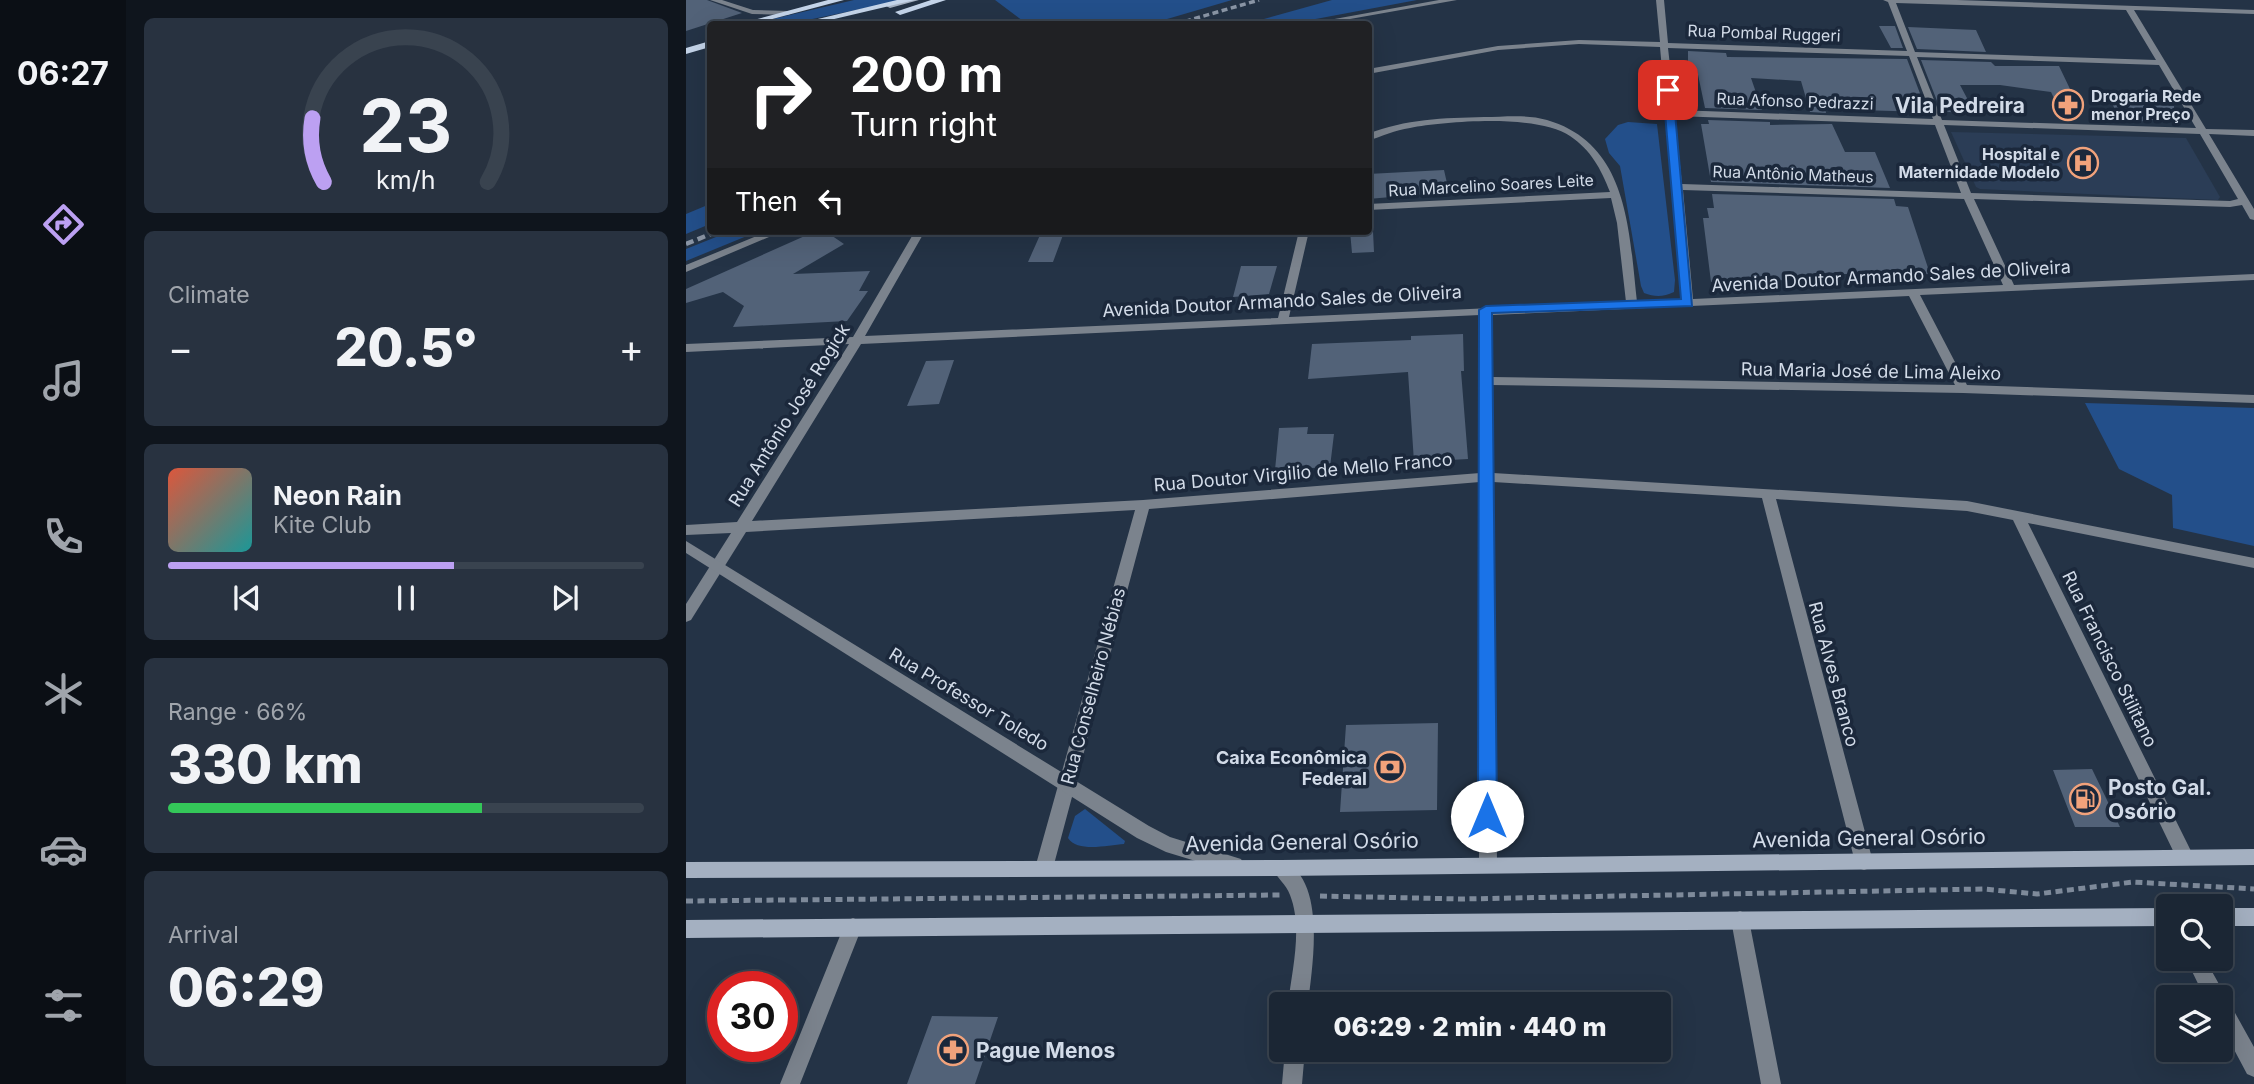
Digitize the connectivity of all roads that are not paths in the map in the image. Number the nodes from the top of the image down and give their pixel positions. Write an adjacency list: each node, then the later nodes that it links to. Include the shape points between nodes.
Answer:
1 (713, 0): 10 (street, via 752,12)
2 (839, 0): 10 (main road)
3 (913, 0): 12 (main road)
4 (941, 0): 13 (main road)
5 (1453, 0): 14 (street)
6 (1660, 0): 17 (street)
7 (1889, 0): 8 (street); 20 (street)
8 (2129, 8): 9 (street); 21 (street)
9 (2254, 12)
10 (788, 13): 11 (main road)
11 (756, 21)
12 (817, 21)
13 (854, 21)
14 (1329, 21)
15 (707, 34): 16 (main road)
16 (686, 40)
17 (1664, 43): 20 (street, Rua Pombal Ruggeri); 22 (street, Rua Pombal Ruggeri, via 1579,42 1498,48); 23 (street)
18 (707, 47): 19 (main road)
19 (686, 52)
20 (1911, 52): 21 (street, Rua Pombal Ruggeri); 24 (street)
21 (2160, 63): 25 (street)
22 (1372, 71)
23 (1671, 113): 24 (street, Rua Afonso Pedrazzi); 28 (street)
24 (1937, 122): 25 (street, Rua Afonso Pedrazzi); 30 (street)
25 (2201, 130): 26 (street, Rua Afonso Pedrazzi); 31 (street)
26 (2254, 133)
27 (1372, 136): 29 (street, via 1425,123 1543,122 1574,133 1595,150)
28 (1676, 187): 30 (street, Rua Antônio Matheus); 41 (street)
29 (1616, 195): 32 (street, Rua Marcelino Soares Leite); 42 (street)
30 (1968, 196): 31 (street, Rua Antônio Matheus); 39 (street)
31 (2244, 201): 33 (street)
32 (1372, 207)
33 (2254, 217)
34 (768, 235): 37 (street)
35 (918, 235): 45 (street, Rua Antônio José Rogick)
36 (1303, 235): 44 (street)
37 (686, 269)
38 (2254, 277): 39 (street, Avenida Doutor Armando Sales de Oliveira)
39 (2010, 288): 40 (street, Avenida Doutor Armando Sales de Oliveira)
40 (1913, 293): 41 (street, Avenida Doutor Armando Sales de Oliveira); 48 (street)
41 (1688, 303): 42 (street, Avenida Doutor Armando Sales de Oliveira)
42 (1632, 305): 43 (street, Avenida Doutor Armando Sales de Oliveira)
43 (1486, 310): 44 (street, Avenida Doutor Armando Sales de Oliveira); 47 (street)
44 (1283, 319): 45 (street, Avenida Doutor Armando Sales de Oliveira)
45 (858, 338): 46 (street, Avenida Doutor Armando Sales de Oliveira); 54 (street, Rua Antônio José Rogick)
46 (686, 348)
47 (1487, 381): 48 (street, Rua Maria José de Lima Aleixo); 50 (street)
48 (1963, 389): 49 (street, Rua Maria José de Lima Aleixo)
49 (2254, 399)
50 (1486, 477): 51 (street, Rua Doutor Virgilio de Mello Franco); 52 (street, Rua Doutor Virgilio de Mello Franco); 64 (street)
51 (1768, 496): 53 (street, Rua Doutor Virgilio de Mello Franco, via 1966,506); 63 (street, Rua Alves Branco)
52 (1143, 505): 54 (street, Rua Doutor Virgilio de Mello Franco); 60 (street, Rua Conselheiro Nébias)
53 (2018, 516): 57 (street, Rua Doutor Virgilio de Mello Franco); 61 (street, Rua Francisco Stilitano)
54 (741, 526): 55 (street, Rua Doutor Virgilio de Mello Franco); 58 (street, Rua Antônio José Rogick)
55 (686, 530)
56 (686, 546): 58 (street, Rua Professor Toledo)
57 (2254, 563)
58 (715, 566): 59 (street, Rua Antônio José Rogick); 60 (street, Rua Professor Toledo)
59 (686, 616)
60 (1067, 782): 65 (street, Rua Professor Toledo, via 1166,844); 67 (street, Rua Conselheiro Nébias)
61 (2185, 857): 62 (main road, Avenida General Osório); 63 (main road, Avenida General Osório)
62 (2254, 857)
63 (1864, 862): 64 (main road, Avenida General Osório)
64 (1488, 863): 66 (main road, Avenida General Osório)
65 (1240, 866): 66 (main road, Avenida General Osório); 67 (main road, Avenida General Osório)
66 (1281, 867): 73 (street, via 1292,876 1302,896)
67 (1044, 868): 68 (main road, Avenida General Osório)
68 (686, 870)
69 (2156, 917): 72 (main road)
70 (2233, 917): 71 (main road)
71 (2254, 917)
72 (1740, 920): 73 (main road); 82 (street)
73 (1304, 923): 74 (main road); 76 (street)
74 (853, 927): 75 (main road); 80 (street)
75 (686, 929)
76 (1299, 992)
77 (2233, 1028): 79 (street)
78 (1294, 1062): 81 (street)
79 (2254, 1067)
80 (790, 1084)
81 (1292, 1084)
82 (1771, 1084)

